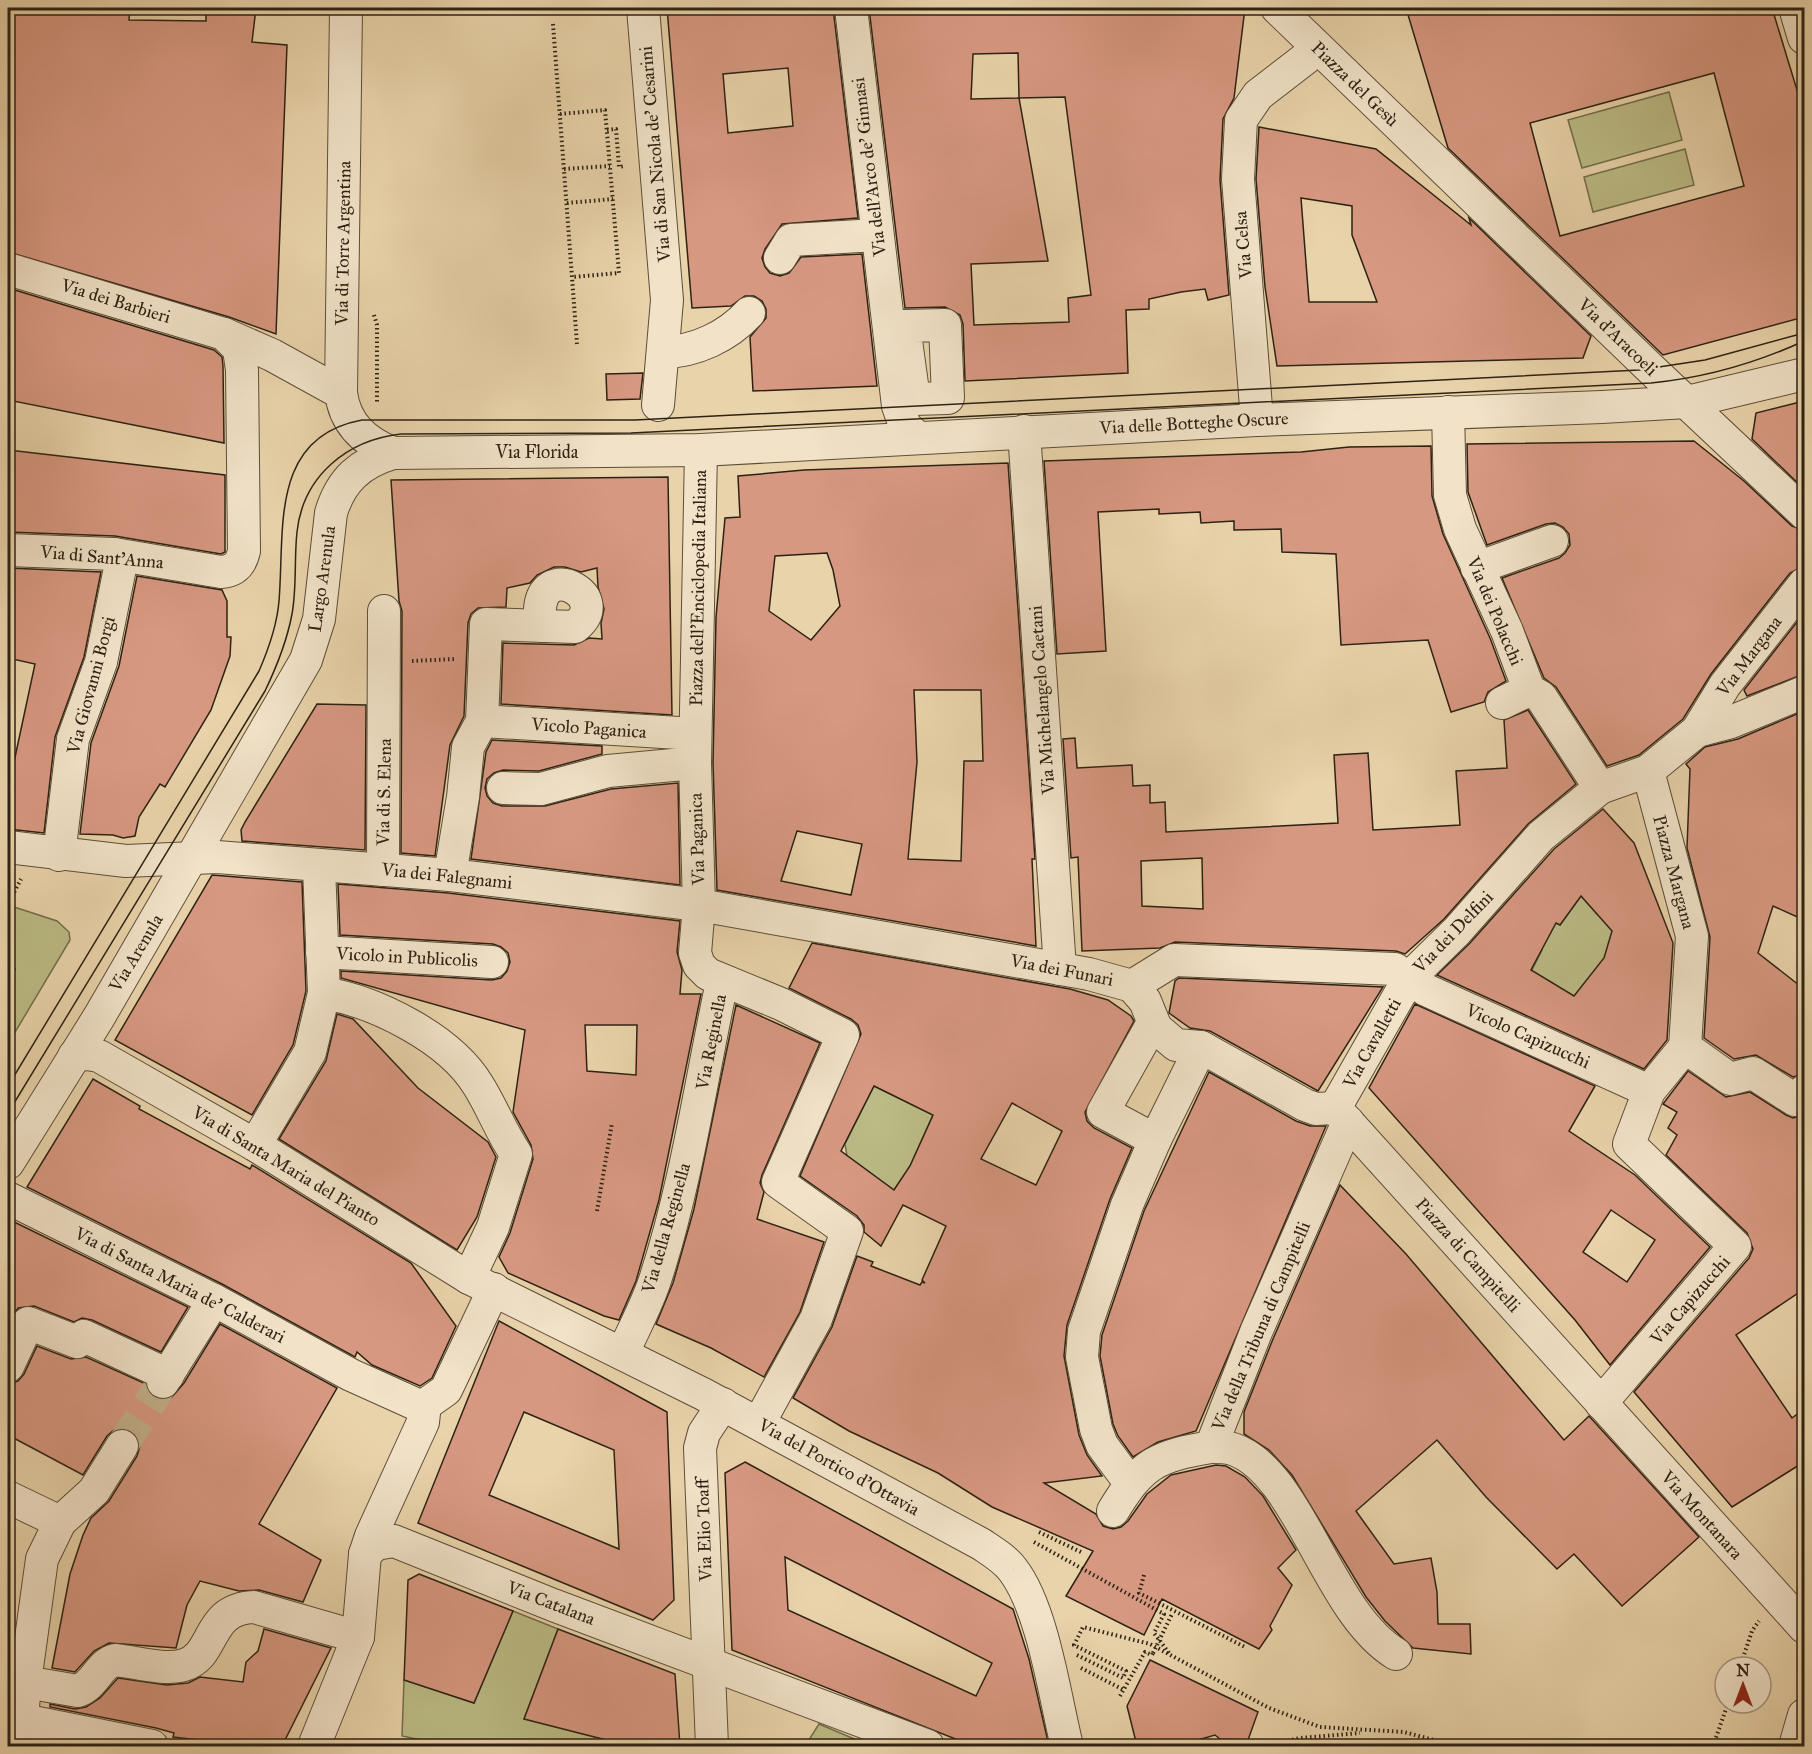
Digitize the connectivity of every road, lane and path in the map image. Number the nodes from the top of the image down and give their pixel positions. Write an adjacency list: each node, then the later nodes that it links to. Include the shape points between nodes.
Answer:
1 (346, 8): 27 (street, Via di Torre Argentina)
2 (643, 8): 25 (street, Via di San Nicola de' Cesarini, via 667,300)
3 (850, 8): 17 (street, Via dell'Arco de' Ginnasi)
4 (1277, 8): 11 (street, Piazza del Gesù)
5 (1796, 8): 7 (street)
6 (553, 24): 9 (path)
7 (1804, 38)
8 (1306, 58): 32 (street, Via Celsa, via 1258,95 1241,120 1238,179)
9 (560, 114): 10 (path, via 605,110); 14 (path)
10 (607, 130): 12 (path); 13 (path, via 616,129)
11 (1434, 161): 28 (street, Via d'Aracoeli)
12 (610, 166): 14 (path); 15 (path)
13 (619, 167)
14 (564, 169): 16 (path)
15 (613, 199): 16 (path); 20 (path, via 619,273)
16 (567, 202): 20 (path)
17 (877, 235): 18 (street, via 791,240); 34 (street, Via dell'Arco de' Ginnasi, via 897,398 905,426)
18 (780, 258)
19 (8, 269): 23 (street, Via dei Barbieri)
20 (572, 277): 24 (path)
21 (749, 313): 25 (street, via 708,342)
22 (377, 325): 30 (path)
23 (224, 334): 27 (street, Via dei Barbieri); 40 (street, Via di Sant'Anna, via 239,349 242,370 242,560 231,571 208,571)
24 (578, 344)
25 (663, 352): 29 (street, Via di San Nicola de' Cesarini)
26 (1804, 374): 28 (street, Via delle Botteghe Oscure)
27 (341, 393): 36 (street, Via di Torre Argentina, via 345,410 357,430)
28 (1687, 402): 31 (street, Via delle Botteghe Oscure); 37 (street, Via d'Aracoeli)
29 (658, 405)
30 (377, 406)
31 (1449, 412): 32 (street, Via delle Botteghe Oscure); 41 (street, Via dei Polacchi, via 1450,495)
32 (1257, 420): 33 (street, Via delle Botteghe Oscure)
33 (1024, 431): 34 (street, Via delle Botteghe Oscure); 68 (street, Via Michelangelo Caetani)
34 (917, 437): 35 (street, Via delle Botteghe Oscure)
35 (701, 450): 36 (street, Via Florida); 51 (street, Piazza dell'Enciclopedia Italiana)
36 (384, 456): 50 (street, Largo Arenula, via 349,476 336,498 312,645)
37 (1804, 513)
38 (1552, 541): 41 (street)
39 (8, 550): 40 (street, Via di Sant'Anna)
40 (114, 554): 56 (street, Via Giovanni Borgi, via 120,568 101,662 73,739)
41 (1477, 568): 54 (street, Via dei Polacchi, via 1507,631 1516,697 1541,698)
42 (1804, 584): 49 (street, Via Margana, via 1725,685)
43 (384, 611): 46 (street, Via di S. Elena)
44 (540, 626): 45 (street, via 486,624)
45 (484, 659): 46 (path); 48 (street)
46 (394, 662): 59 (street, Via di S. Elena, via 385,714)
47 (1804, 692): 49 (street, via 1731,722)
48 (482, 721): 51 (street, Vicolo Paganica); 60 (street, via 468,747)
49 (1696, 731): 52 (street)
50 (261, 741): 57 (street, Via Arenula)
51 (695, 749): 53 (street, Vicolo Paganica, via 541,789); 63 (street, Via Paganica)
52 (1648, 771): 54 (street); 76 (street, Piazza Margana, via 1692,936)
53 (503, 788)
54 (1600, 788): 69 (street, Via dei Delfini, via 1541,836 1457,931)
55 (8, 847): 56 (street, Via dei Falegnami)
56 (59, 855): 57 (street, Via dei Falegnami, via 126,861)
57 (193, 858): 58 (street, Via dei Falegnami); 77 (street, Via Arenula)
58 (319, 867): 59 (street, Via dei Falegnami); 66 (street)
59 (383, 870): 60 (street, Via dei Falegnami)
60 (450, 875): 63 (street, Via dei Falegnami)
61 (21, 878): 62 (path)
62 (8, 904)
63 (699, 905): 64 (street, Via dei Falegnami); 70 (street, Via Paganica, via 699,965)
64 (817, 925): 68 (street, Via dei Funari)
65 (8, 952): 73 (path, via 14,969)
66 (322, 952): 67 (street, Vicolo in Publicolis); 72 (street)
67 (492, 962)
68 (1060, 969): 71 (street, Via dei Funari)
69 (1409, 978): 71 (street, Via dei Delfini, via 1395,969 1174,960); 78 (street, Vicolo Capizucchi, via 1426,990); 81 (street, Via Cavalletti)
70 (722, 982): 80 (street, Via Reginella); 97 (street, via 782,1004 843,1035 778,1182 847,1231 816,1319)
71 (1132, 986): 74 (street, Via dei Funari, via 1145,1001)
72 (324, 993): 84 (street, via 310,1052); 90 (street, via 344,996 400,1020 454,1056 478,1084 516,1154 493,1227)
73 (8, 998)
74 (1156, 1028): 75 (street, via 1176,1045); 83 (street, via 1150,1028 1103,1112)
75 (1201, 1047): 81 (street, via 1305,1105); 83 (street)
76 (1685, 1047): 78 (street); 79 (street, via 1730,1079 1753,1073 1795,1100)
77 (74, 1056): 84 (street, Via di Santa Maria del Pianto, via 99,1056); 85 (street, Via Arenula)
78 (1649, 1091): 95 (street, Via Capizucchi, via 1629,1144 1735,1246)
79 (1804, 1091)
80 (700, 1101): 92 (street, Via della Reginella, via 655,1279)
81 (1342, 1115): 95 (street, Piazza di Campitelli); 99 (street, Via della Tribuna di Campitelli)
82 (612, 1123): 87 (path)
83 (1155, 1140): 100 (street, via 1127,1205 1084,1331 1082,1357 1102,1445)
84 (255, 1144): 90 (street, Via di Santa Maria del Pianto)
85 (8, 1163)
86 (595, 1181): 87 (path)
87 (601, 1183): 89 (path)
88 (8, 1198): 91 (street, Via di Santa Maria de' Calderari)
89 (597, 1211)
90 (481, 1284): 92 (street, Via del Portico d'Ottavia); 94 (street)
91 (214, 1300): 93 (street, via 166,1379 84,1336 77,1342 28,1323); 94 (street, Via di Santa Maria de' Calderari, via 351,1375)
92 (623, 1353): 96 (street, Via del Portico d'Ottavia)
93 (8, 1366)
94 (434, 1399): 102 (street)
95 (1601, 1403): 111 (street, Via Montanara)
96 (723, 1404): 97 (street, Via del Portico d'Ottavia); 120 (street, Via Elio Toaff, via 704,1433 700,1448)
97 (759, 1423): 133 (street, Via del Portico d'Ottavia, via 1003,1559 1019,1578 1034,1609)
98 (122, 1446): 104 (street, via 94,1491)
99 (1211, 1447): 100 (street, Via della Tribuna di Campitelli, via 1155,1462); 118 (street, via 1235,1450 1265,1472 1289,1504 1336,1587 1370,1634)
100 (1130, 1483): 103 (street, Via della Tribuna di Campitelli)
101 (8, 1497): 104 (street)
102 (381, 1509): 106 (street, via 384,1528); 109 (street)
103 (1113, 1511)
104 (60, 1522): 122 (street, via 42,1559)
105 (1039, 1532): 108 (path)
106 (394, 1541): 109 (street, via 376,1544); 120 (street, Via Catalana)
107 (1034, 1542): 117 (path, via 1164,1614 1155,1633)
108 (1083, 1553)
109 (365, 1554): 114 (street)
110 (1144, 1575): 112 (path, via 1139,1593)
111 (1776, 1596): 113 (street, Via Montanara); 119 (path, via 1752,1631)
112 (1172, 1613): 115 (path); 123 (path, bridge, via 1152,1655 1145,1652)
113 (1804, 1627)
114 (358, 1637): 122 (street, via 254,1607 242,1607 227,1613 199,1655 183,1666 115,1660 108,1662 87,1688 78,1691); 130 (street)
115 (1245, 1647)
116 (1068, 1651): 117 (path, via 1123,1678 1126,1671 1074,1645 1083,1627 1150,1644)
117 (1170, 1654): 128 (path, via 1269,1708 1320,1727)
118 (1396, 1654)
119 (1744, 1655)
120 (708, 1663): 131 (street, Via Elio Toaff); 132 (street, Via Catalana)
121 (1073, 1664): 123 (path)
122 (25, 1682): 127 (street)
123 (1124, 1690): 124 (path)
124 (1120, 1696)
125 (1724, 1715): 136 (path)
126 (1804, 1715): 137 (street)
127 (16, 1728): 129 (street)
128 (1375, 1732): 134 (path, via 1300,1738); 135 (path, via 1404,1732)
129 (152, 1746)
130 (314, 1746)
131 (712, 1746)
132 (928, 1746)
133 (1067, 1746)
134 (1266, 1746)
135 (1456, 1746)
136 (1713, 1746)
137 (1795, 1746)

